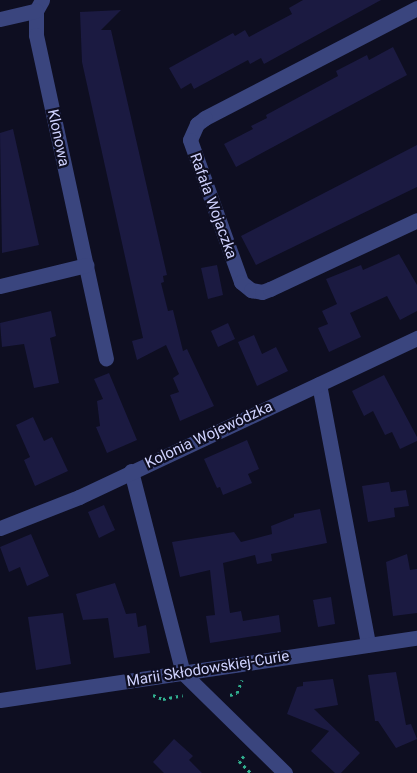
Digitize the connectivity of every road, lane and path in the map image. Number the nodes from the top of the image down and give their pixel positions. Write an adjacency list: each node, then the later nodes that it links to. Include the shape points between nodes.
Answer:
1 (39, 6): 3 (street, Klonowa); 5 (street, Klonowa, via 36,35)
2 (417, 8): 4 (street, Rafała Wojaczka, via 205,118 197,124 190,140 240,282 251,290 262,292 270,289)
3 (0, 19)
4 (417, 220)
5 (86, 265): 6 (street); 8 (street, Klonowa)
6 (0, 286)
7 (417, 338): 9 (street, Kolonia Wojewódzka)
8 (106, 359)
9 (319, 384): 10 (street, Kolonia Wojewódzka); 13 (street)
10 (131, 471): 11 (street, Kolonia Wojewódzka, via 79,497); 14 (street)
11 (0, 528)
12 (417, 638): 13 (street, Marii Skłodowskiej-Curie)
13 (368, 644): 14 (street, Marii Skłodowskiej-Curie)
14 (183, 673): 15 (street, Marii Skłodowskiej-Curie); 20 (street)
15 (132, 680): 16 (street, Marii Skłodowskiej-Curie); 17 (path, via 134,688 163,699 183,694)
16 (0, 700)
17 (190, 701)
18 (238, 747): 19 (path, via 245,754 239,761)
19 (251, 773)
20 (285, 773)

